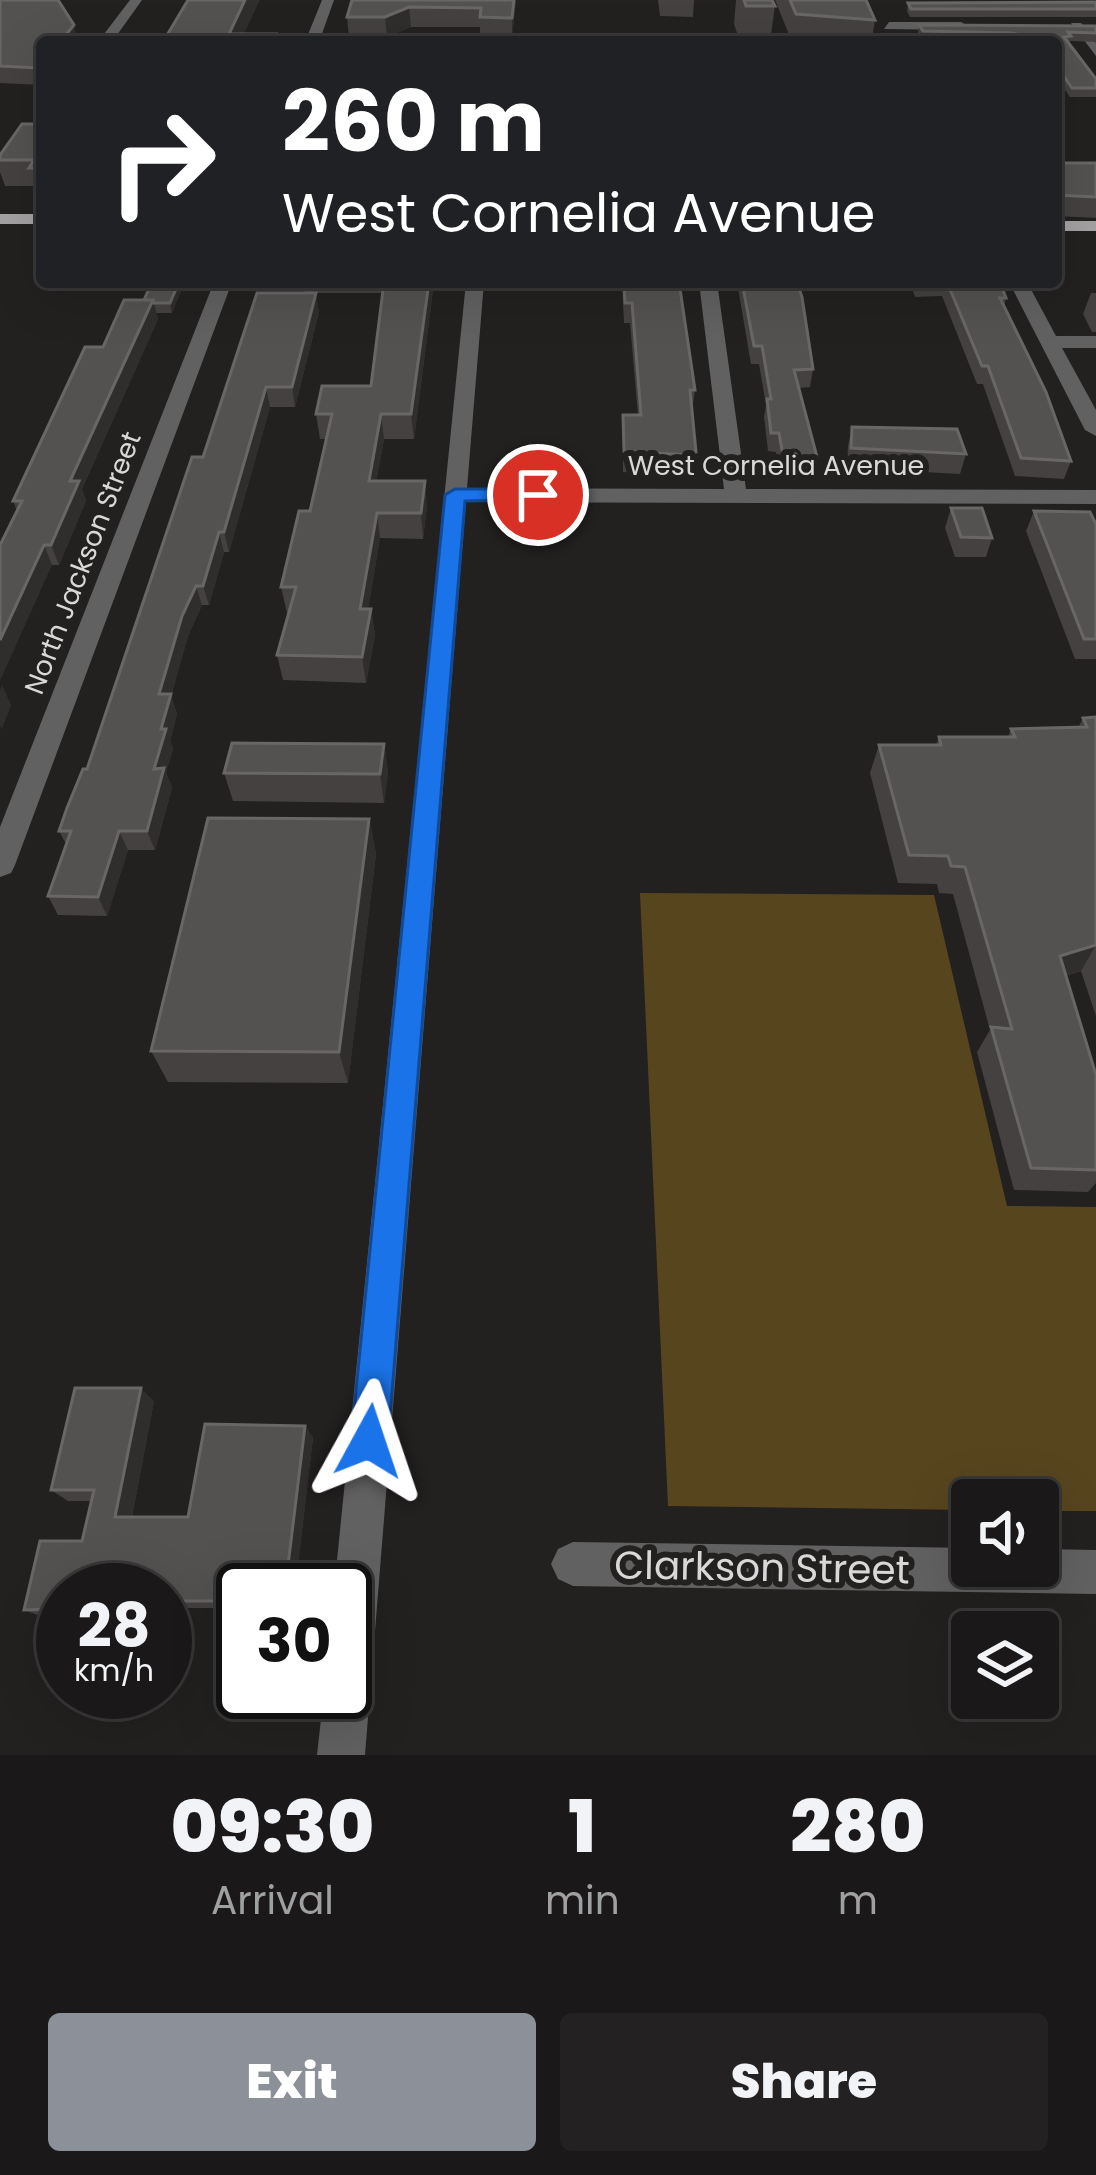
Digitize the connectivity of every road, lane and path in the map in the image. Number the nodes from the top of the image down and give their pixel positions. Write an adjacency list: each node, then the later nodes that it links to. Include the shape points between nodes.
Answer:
1 (136, 0): 7 (street)
2 (328, 0): 8 (street)
3 (988, 26): 9 (street, via 886,20)
4 (1058, 26): 5 (street)
5 (1076, 26): 6 (street); 10 (street)
6 (1096, 26)
7 (109, 36)
8 (314, 36)
9 (894, 36)
10 (1096, 52)
11 (0, 219): 12 (main road)
12 (36, 219)
13 (1062, 226): 14 (main road)
14 (1096, 226)
15 (221, 288): 25 (street, North Jackson Street)
16 (474, 288): 22 (street)
17 (709, 288): 23 (street)
18 (1021, 288): 19 (street)
19 (1051, 342): 20 (street); 21 (street)
20 (1096, 342)
21 (1096, 430)
22 (455, 495): 23 (street, West Cornelia Avenue); 28 (street)
23 (736, 496): 24 (street, West Cornelia Avenue)
24 (1096, 497)
25 (0, 865)
26 (573, 1564): 27 (street, Clarkson Street)
27 (1096, 1572)
28 (341, 1755)

